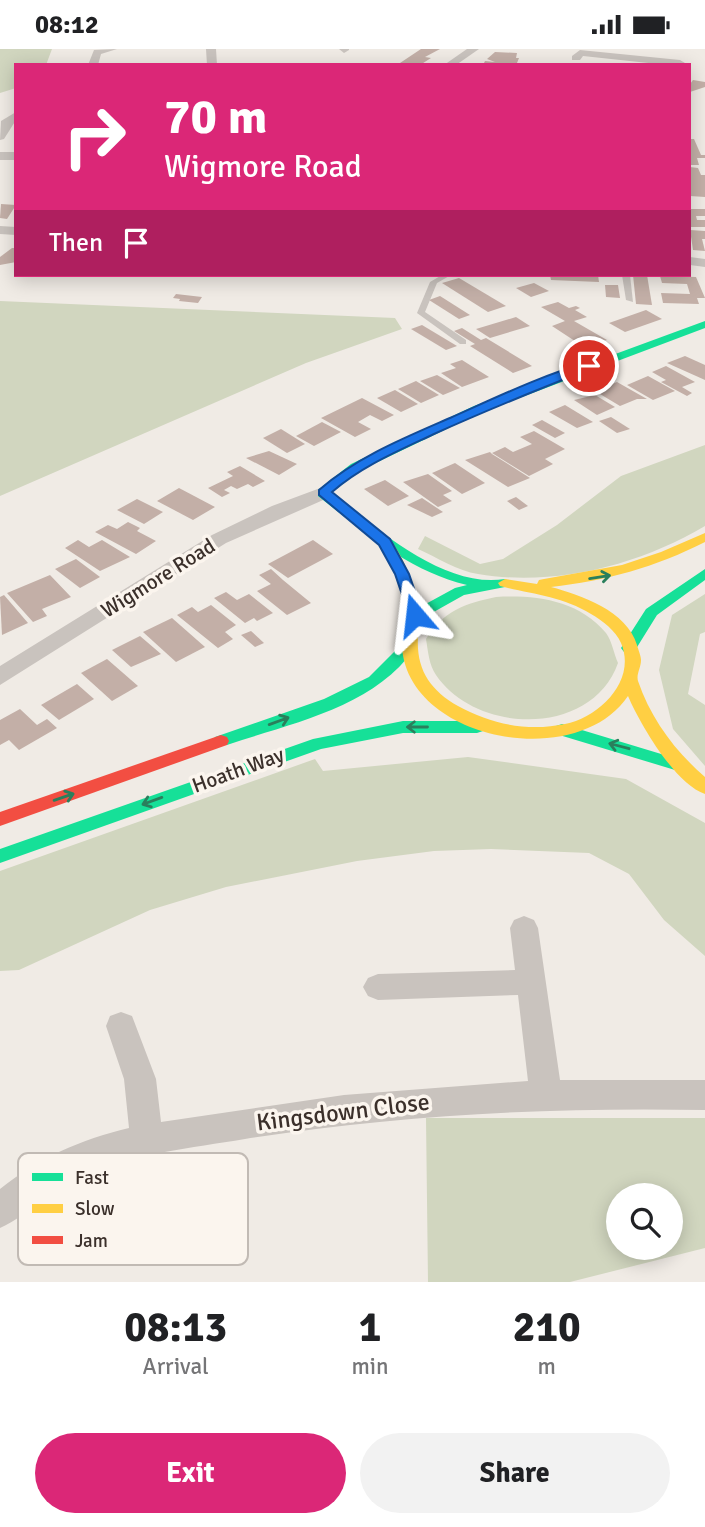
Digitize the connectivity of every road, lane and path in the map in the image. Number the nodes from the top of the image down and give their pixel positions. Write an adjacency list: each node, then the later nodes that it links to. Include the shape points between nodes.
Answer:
1 (112, 49): 5 (street, via 98,52)
2 (474, 49): 6 (street)
3 (687, 53): 8 (street)
4 (576, 58): 7 (street, via 580,53)
5 (94, 63)
6 (452, 63)
7 (670, 63)
8 (680, 63)
9 (14, 116): 10 (street)
10 (0, 137)
11 (443, 277): 15 (lane, via 434,282 421,313)
12 (626, 277): 13 (lane)
13 (630, 300)
14 (705, 324): 16 (main road, Wigmore Road, via 478,409 356,467)
15 (463, 342)
16 (323, 493): 18 (main road); 25 (street, Wigmore Road, via 219,539)
17 (705, 537): 20 (main road, one-way to 17, via 620,574 663,560)
18 (385, 542): 21 (main road, via 444,575); 22 (main road, via 402,574)
19 (705, 573): 23 (main road, via 650,611)
20 (533, 584): 21 (main road); 23 (main road, via 588,604 607,617)
21 (485, 585): 22 (main road, via 460,591)
22 (415, 615): 24 (main road)
23 (629, 648): 26 (main road, via 634,669)
24 (406, 649): 27 (main road, via 423,689 450,712); 31 (main road, Hoath Way, one-way to 24, via 340,699 375,681)
25 (0, 677)
26 (631, 682): 28 (main road, via 614,706 591,722); 29 (main road, via 644,721)
27 (485, 727): 28 (main road, via 513,732); 32 (main road, Hoath Way, one-way to 32, via 403,727 319,743)
28 (562, 730): 29 (main road, one-way to 28)
29 (675, 764): 30 (main road)
30 (705, 787)
31 (0, 819)
32 (0, 856)
33 (524, 928): 34 (street)
34 (531, 982): 35 (street); 38 (street)
35 (379, 988)
36 (121, 1026): 39 (street, via 141,1079)
37 (705, 1095): 38 (street, Kingsdown Close)
38 (546, 1096): 39 (street, Kingsdown Close, via 429,1100 310,1112)
39 (147, 1141): 40 (street, Kingsdown Close)
40 (102, 1153)

